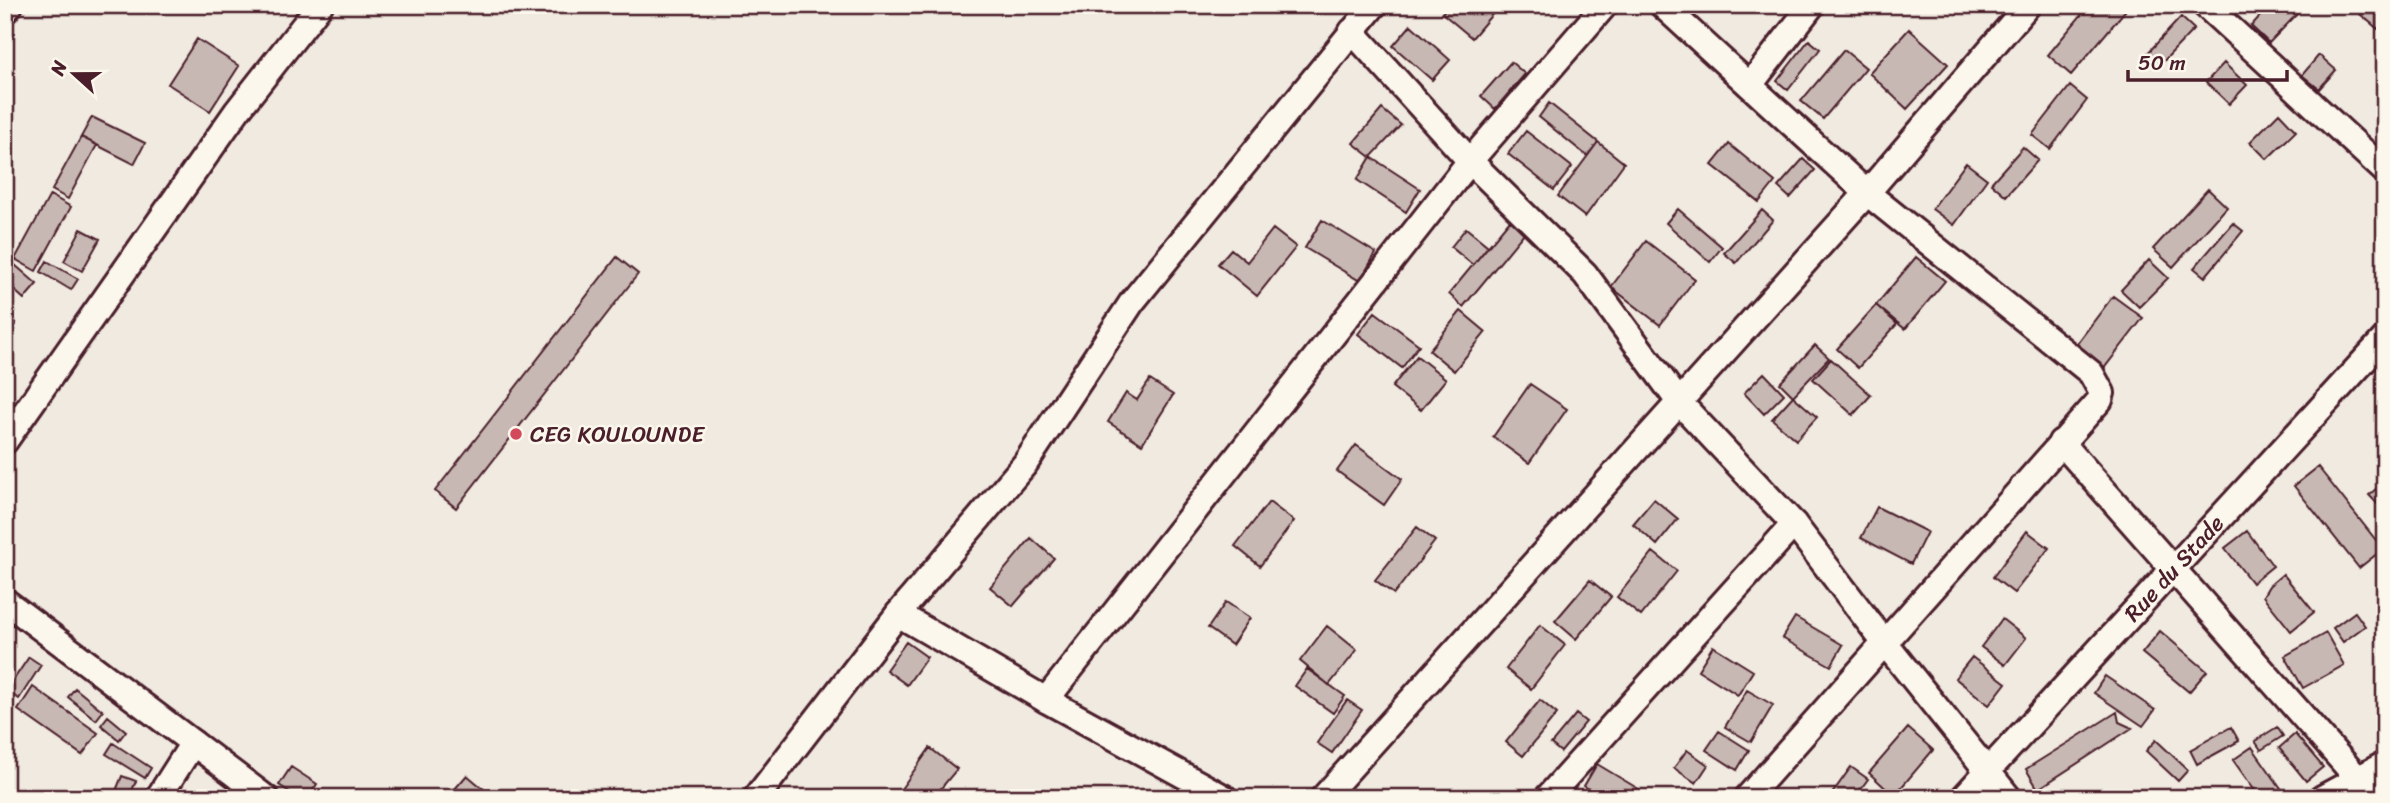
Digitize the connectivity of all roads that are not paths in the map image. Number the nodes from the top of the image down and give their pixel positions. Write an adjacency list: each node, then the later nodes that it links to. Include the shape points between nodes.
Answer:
1 (10, 5): 9 (street)
2 (320, 5): 17 (street, via 237,111)
3 (1374, 5): 10 (street)
4 (1605, 5): 12 (street)
5 (1662, 5): 11 (street)
6 (1812, 5): 11 (street)
7 (2028, 5): 14 (street)
8 (2205, 5): 13 (street)
9 (5, 11)
10 (1352, 31): 12 (street); 22 (street, via 1132,302 1025,464)
11 (1750, 85): 14 (street)
12 (1469, 161): 16 (street, via 1585,274); 24 (street)
13 (2385, 171)
14 (1867, 193): 16 (street); 18 (street, via 2091,373 2102,393 2100,400)
15 (2385, 338): 20 (street, Rue du Stade)
16 (1679, 402): 19 (street); 33 (street)
17 (5, 441)
18 (2061, 442): 20 (street); 23 (street)
19 (1794, 524): 23 (street); 34 (street)
20 (2172, 569): 27 (street, Rue du Stade); 28 (street)
21 (5, 601): 25 (street)
22 (898, 614): 24 (street); 31 (street)
23 (1884, 642): 27 (street); 35 (street)
24 (1046, 700): 32 (street)
25 (193, 743): 29 (street); 30 (street)
26 (2385, 764): 28 (street)
27 (1988, 771): 36 (street, Rue du Stade); 37 (street)
28 (2367, 788): 38 (street)
29 (158, 798)
30 (266, 798)
31 (756, 798)
32 (1225, 798)
33 (1322, 798)
34 (1547, 798)
35 (1746, 798)
36 (1963, 798)
37 (2009, 798)
38 (2322, 798)

